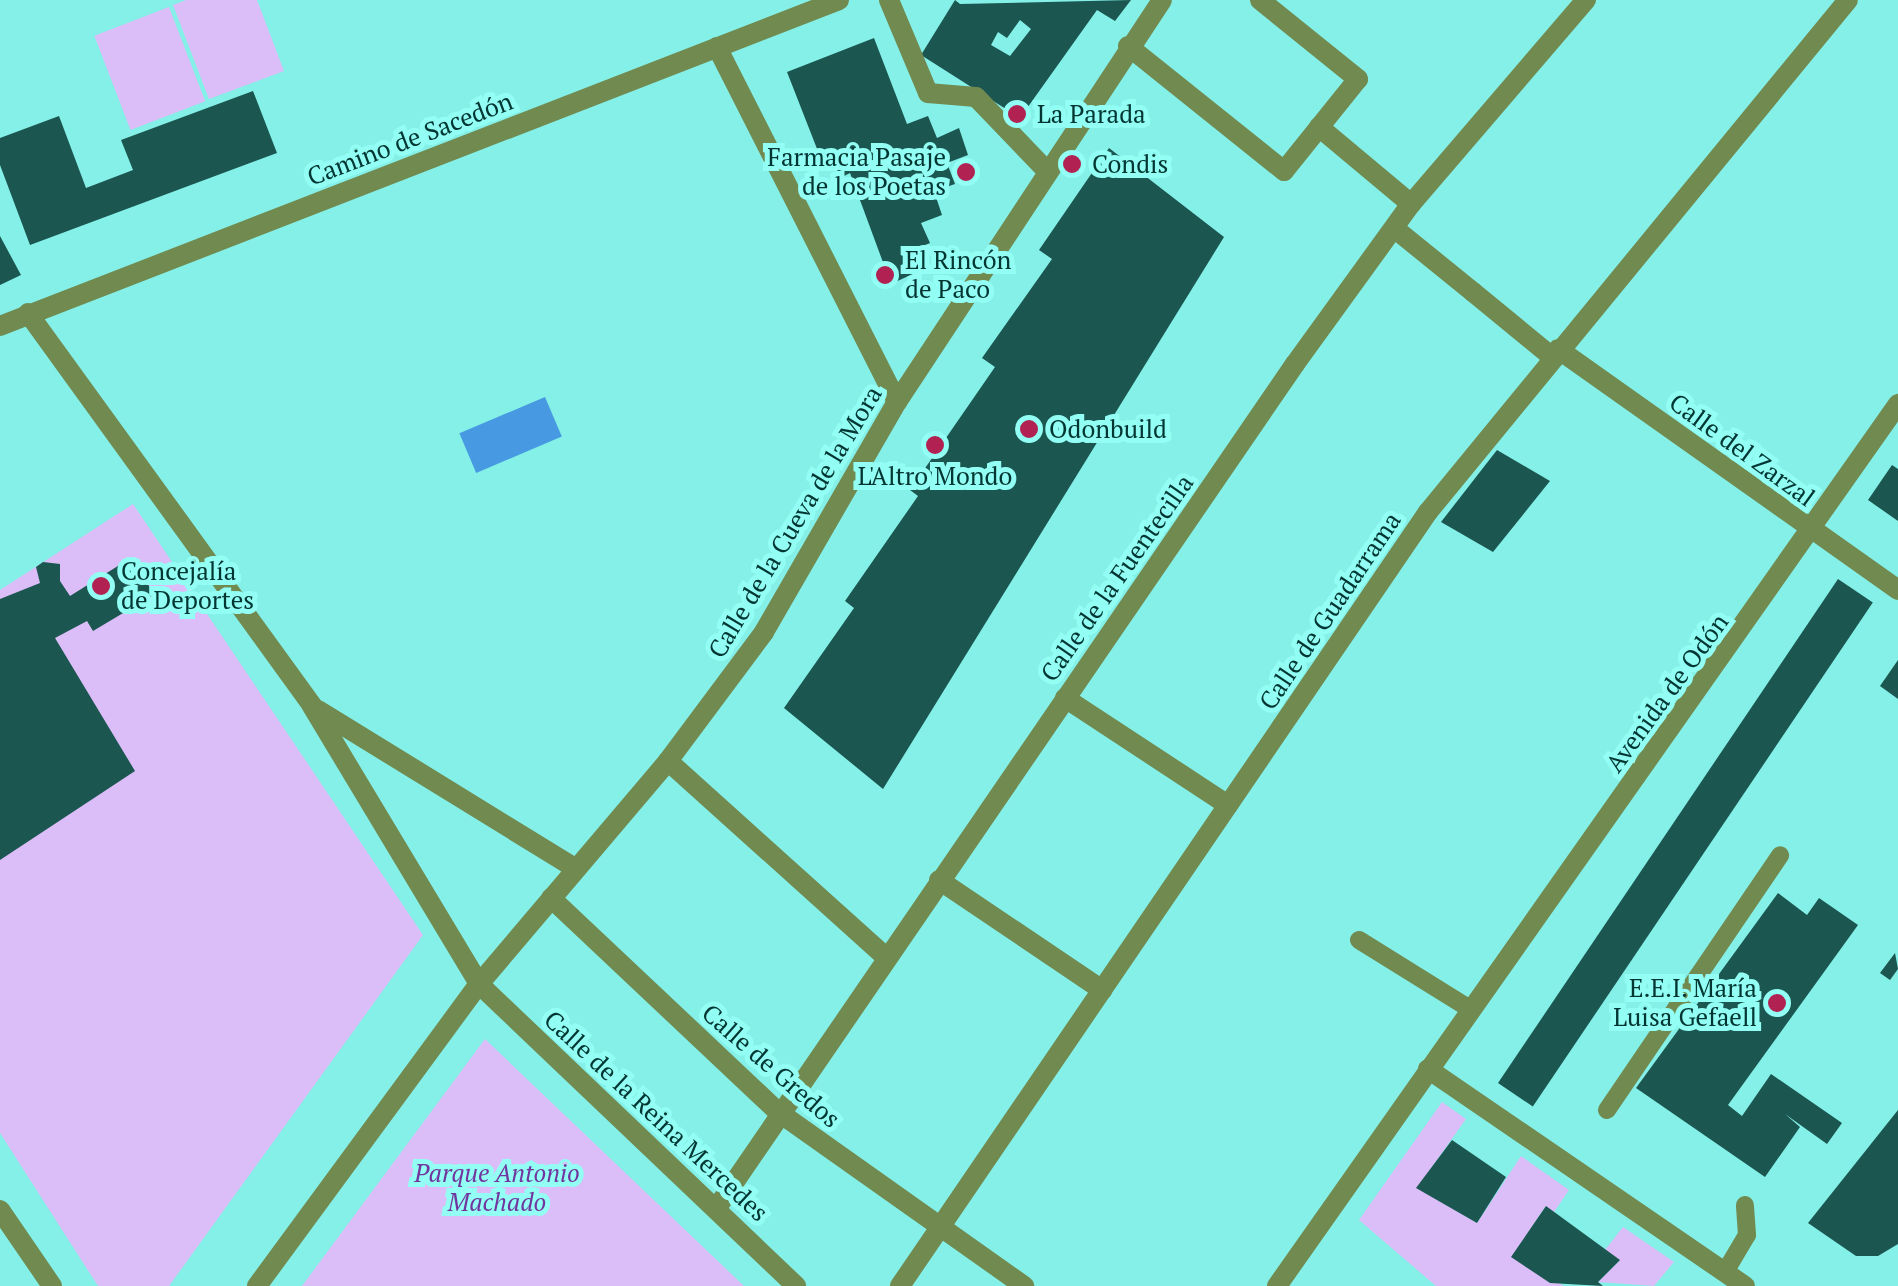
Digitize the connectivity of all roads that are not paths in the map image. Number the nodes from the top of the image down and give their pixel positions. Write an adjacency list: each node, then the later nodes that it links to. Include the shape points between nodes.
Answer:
1 (839, 0): 7 (street, Camino de Sacedón)
2 (889, 0): 10 (street, via 928,93 976,97)
3 (1162, 0): 8 (street, Calle de la Cueva de la Mora)
4 (1260, 0): 9 (street, via 1358,79)
5 (1586, 0): 11 (street, Calle de la Fuentecilla)
6 (1848, 0): 15 (street, Calle de Guadarrama)
7 (717, 46): 13 (street, Camino de Sacedón); 16 (street)
8 (1128, 46): 9 (street, via 1284,172); 10 (street, Calle de la Cueva de la Mora)
9 (1319, 128): 11 (street)
10 (1047, 172): 16 (street, Calle de la Cueva de la Mora)
11 (1411, 204): 12 (street, Calle de la Fuentecilla)
12 (1394, 228): 15 (street, Calle del Zarzal); 20 (street, Calle de la Fuentecilla)
13 (28, 313): 14 (street, Camino de Sacedón); 21 (street, Calle de la Reina Mercedes)
14 (0, 326)
15 (1555, 353): 18 (street, Calle del Zarzal); 23 (street, Calle de Guadarrama, via 1428,512)
16 (897, 402): 22 (street, Calle de la Cueva de la Mora, via 764,632)
17 (1898, 404): 18 (street, Avenida de Odón)
18 (1814, 532): 19 (street, Calle del Zarzal); 32 (street, Avenida de Odón)
19 (1898, 590)
20 (1065, 698): 23 (street); 26 (street, Calle de la Fuentecilla)
21 (312, 706): 25 (street); 30 (street, Calle de la Reina Mercedes)
22 (668, 760): 25 (street, Calle de la Cueva de la Mora); 29 (street)
23 (1228, 805): 31 (street, Calle de Guadarrama)
24 (1780, 855): 34 (lane)
25 (576, 869): 27 (street, Calle de la Cueva de la Mora)
26 (938, 880): 29 (street, Calle de la Fuentecilla); 31 (street)
27 (551, 898): 30 (street, Calle de la Cueva de la Mora); 35 (street, Calle de Gredos)
28 (1359, 940): 32 (lane)
29 (886, 957): 35 (street, Calle de la Fuentecilla)
30 (479, 984): 36 (street, Calle de la Reina Mercedes); 42 (street, Calle de la Cueva de la Mora)
31 (1102, 990): 39 (street, Calle de Guadarrama)
32 (1470, 1009): 33 (street, Avenida de Odón)
33 (1428, 1069): 40 (street); 46 (street, Avenida de Odón)
34 (1607, 1110)
35 (777, 1111): 36 (street, Calle de la Fuentecilla); 39 (street, Calle de Gredos)
36 (718, 1206): 43 (street, Calle de la Reina Mercedes)
37 (1745, 1206): 40 (lane, via 1747,1234)
38 (0, 1210): 41 (street)
39 (938, 1230): 44 (street, Calle de Guadarrama); 45 (street, Calle de Gredos)
40 (1725, 1272): 47 (street)
41 (52, 1286)
42 (257, 1286)
43 (796, 1286)
44 (900, 1286)
45 (1024, 1286)
46 (1277, 1286)
47 (1745, 1286)

